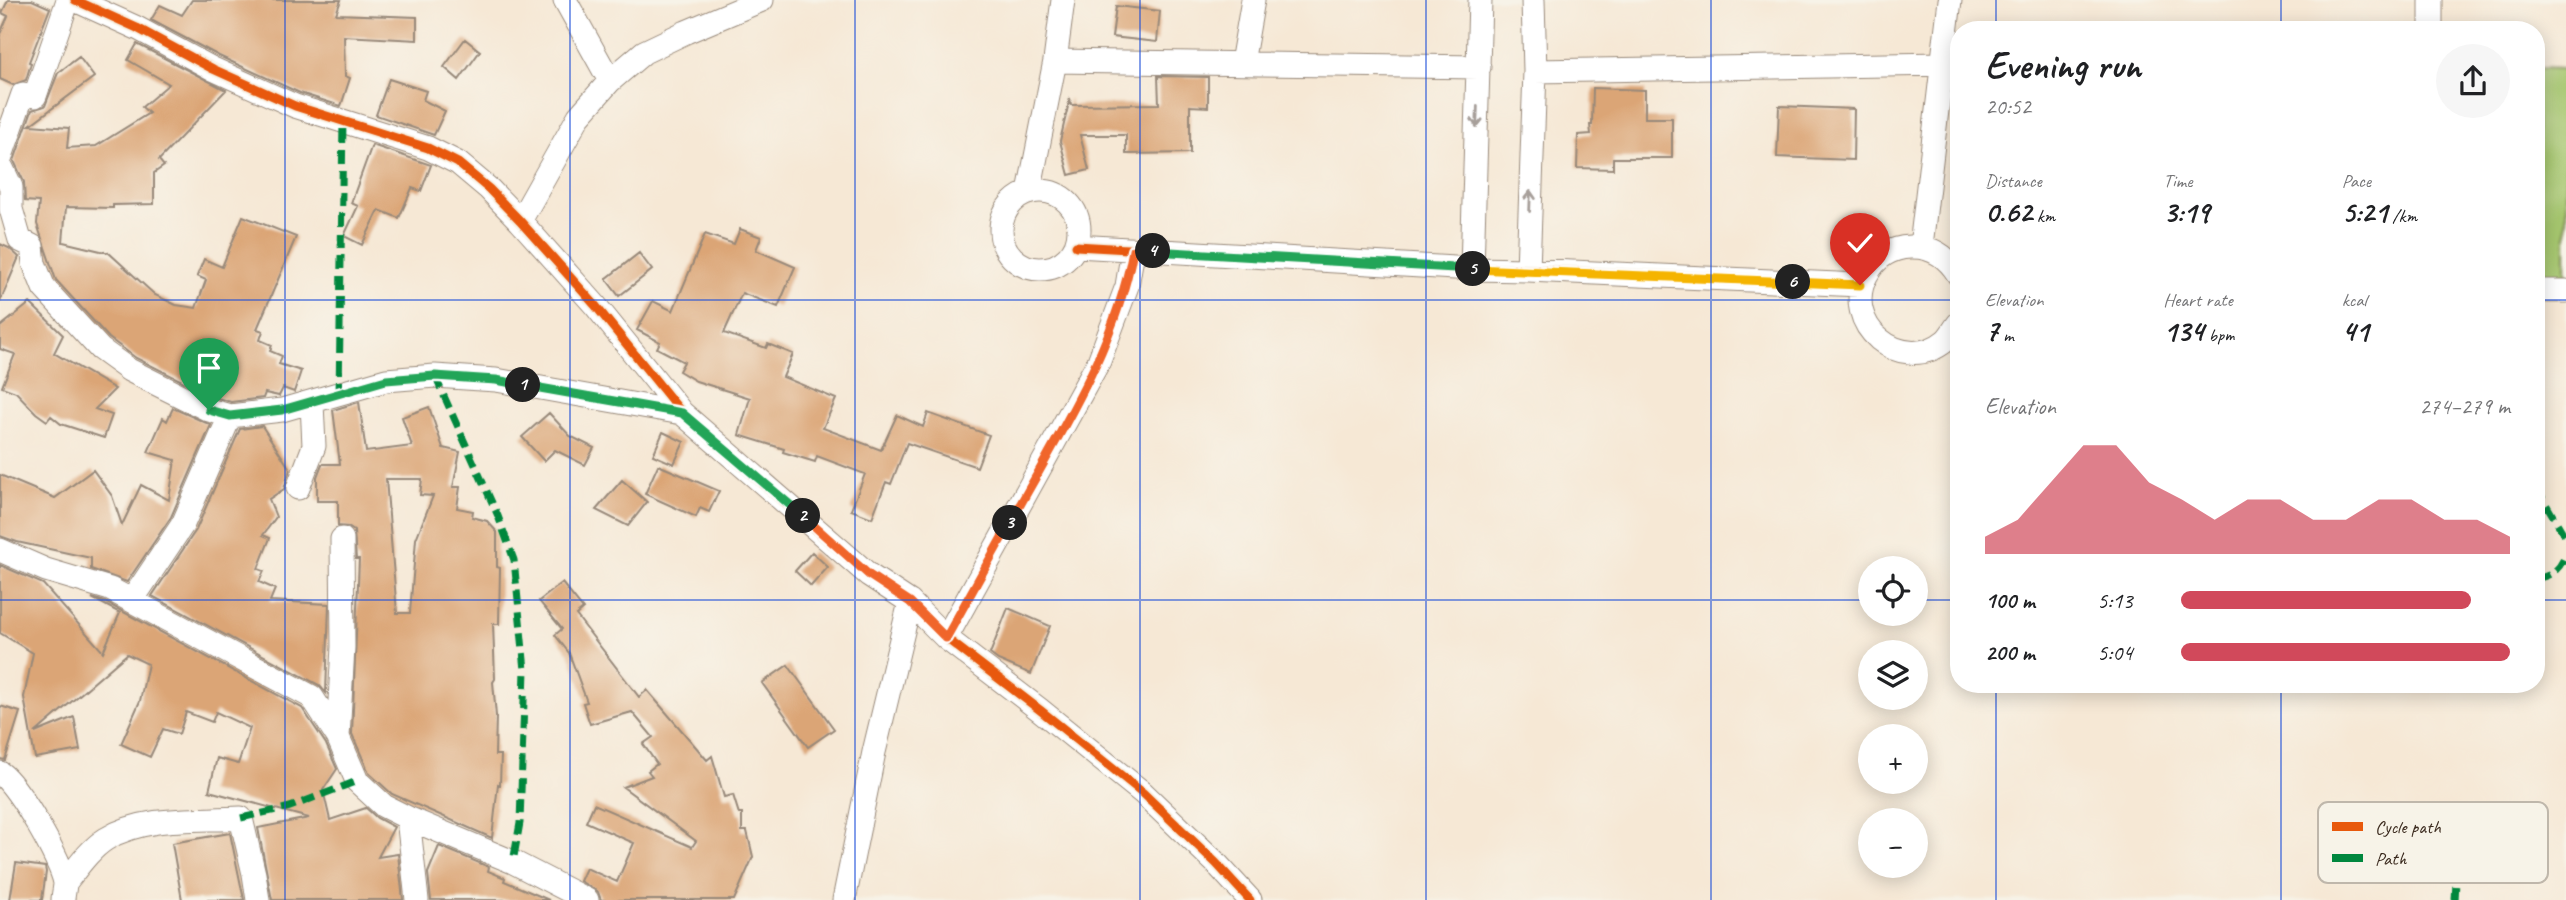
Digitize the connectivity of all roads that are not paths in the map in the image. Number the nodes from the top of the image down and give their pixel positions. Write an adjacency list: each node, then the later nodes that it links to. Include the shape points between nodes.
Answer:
1 (68, 0): 18 (street, via 35,96 23,94)
2 (75, 0): 20 (street, via 295,106 458,163)
3 (565, 0): 17 (street)
4 (762, 0): 17 (street, via 643,52)
5 (1063, 0): 12 (street)
6 (1253, 0): 13 (street)
7 (1480, 0): 15 (street)
8 (1533, 0): 16 (street)
9 (1950, 0): 14 (street)
10 (2431, 0): 11 (street)
11 (2431, 21)
12 (1055, 61): 13 (street); 19 (street)
13 (1242, 64): 15 (street)
14 (1944, 64): 16 (street); 22 (street)
15 (1479, 66): 25 (street, one-way to 25)
16 (1535, 71): 26 (street, one-way to 16)
17 (610, 81): 20 (street, via 579,116)
18 (0, 161): 33 (street, via 20,240 32,246 44,288 100,349 129,370)
19 (1029, 192): 21 (street, via 1046,191 1063,198 1075,212); 21 (street, via 1012,201 1002,218 1001,238 1009,255 1026,267 1045,269 1063,261)
20 (520, 221): 32 (street)
21 (1076, 246): 23 (street)
22 (1921, 246): 24 (street); 27 (street, via 1895,248 1873,262)
23 (1133, 250): 25 (street); 39 (street, via 1127,286 1099,360)
24 (1950, 261)
25 (1472, 269): 26 (street)
26 (1528, 270): 27 (street)
27 (1860, 285): 30 (street, via 1860,311 1866,323 1872,334 1894,349 1920,352 1944,342)
28 (2545, 291): 29 (street)
29 (2566, 291)
30 (1950, 334)
31 (312, 402): 32 (street, via 386,380 435,376 496,380); 33 (street); 34 (street, via 314,446)
32 (682, 413): 38 (street, via 869,575)
33 (230, 416): 37 (street, via 183,524)
34 (298, 488)
35 (342, 539): 40 (street)
36 (0, 550): 37 (street)
37 (132, 600): 40 (street, via 312,697)
38 (910, 602): 39 (street); 47 (street)
39 (946, 638): 48 (street, via 1143,793)
40 (338, 737): 42 (street, via 358,781 384,806)
41 (0, 772): 43 (street, via 34,817)
42 (408, 818): 45 (street); 46 (street, via 513,862)
43 (64, 891): 44 (street, via 94,848 107,838 142,825 241,818)
44 (258, 900)
45 (417, 900)
46 (587, 900)
47 (844, 900)
48 (1250, 900)

